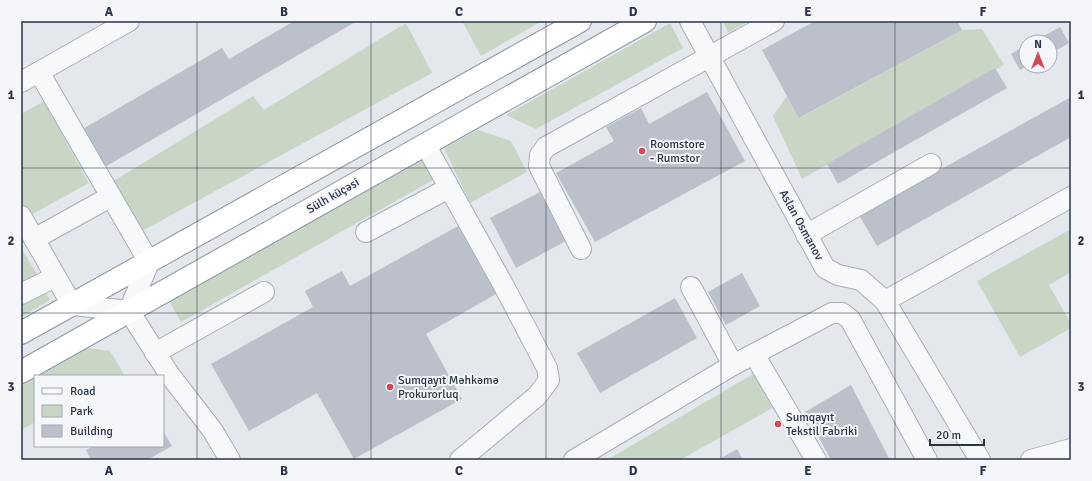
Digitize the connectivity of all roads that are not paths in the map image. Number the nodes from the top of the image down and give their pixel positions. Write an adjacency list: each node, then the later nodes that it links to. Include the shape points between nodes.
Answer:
1 (129, 21): 7 (street)
2 (580, 21): 19 (highway)
3 (645, 21): 9 (highway, Sülh küçəsi)
4 (690, 21): 6 (street, Aslan Osmanov)
5 (774, 21): 6 (street)
6 (710, 57): 16 (street, Aslan Osmanov); 18 (street, via 546,147 540,155 539,166)
7 (39, 72): 8 (street); 12 (street)
8 (21, 82)
9 (425, 144): 11 (street); 27 (highway, Sülh küçəsi)
10 (931, 164): 16 (street)
11 (449, 188): 15 (street); 36 (street, via 547,368 549,380 537,396)
12 (110, 197): 17 (street); 19 (street)
13 (1071, 197): 25 (street)
14 (21, 216): 17 (street)
15 (366, 232)
16 (806, 235): 25 (street, Aslan Osmanov, via 825,268 838,275 861,280)
17 (34, 239): 20 (street)
18 (581, 249)
19 (149, 262): 21 (highway); 27 (street)
20 (55, 277): 24 (street); 26 (street)
21 (112, 283): 26 (highway); 27 (highway)
22 (691, 287): 31 (street)
23 (264, 292): 29 (street)
24 (21, 294)
25 (885, 301): 40 (street, Aslan Osmanov)
26 (72, 305): 27 (street); 28 (highway)
27 (129, 311): 29 (street); 32 (highway, Sülh küçəsi)
28 (21, 333)
29 (155, 353): 33 (street)
30 (754, 354): 31 (street); 38 (street); 39 (street, via 826,314 842,313 850,319)
31 (733, 365): 37 (street)
32 (21, 372)
33 (166, 376): 35 (street, via 213,431)
34 (1071, 449): 41 (street)
35 (230, 460)
36 (460, 460)
37 (574, 460)
38 (816, 460)
39 (927, 460)
40 (980, 460)
41 (1031, 460)

